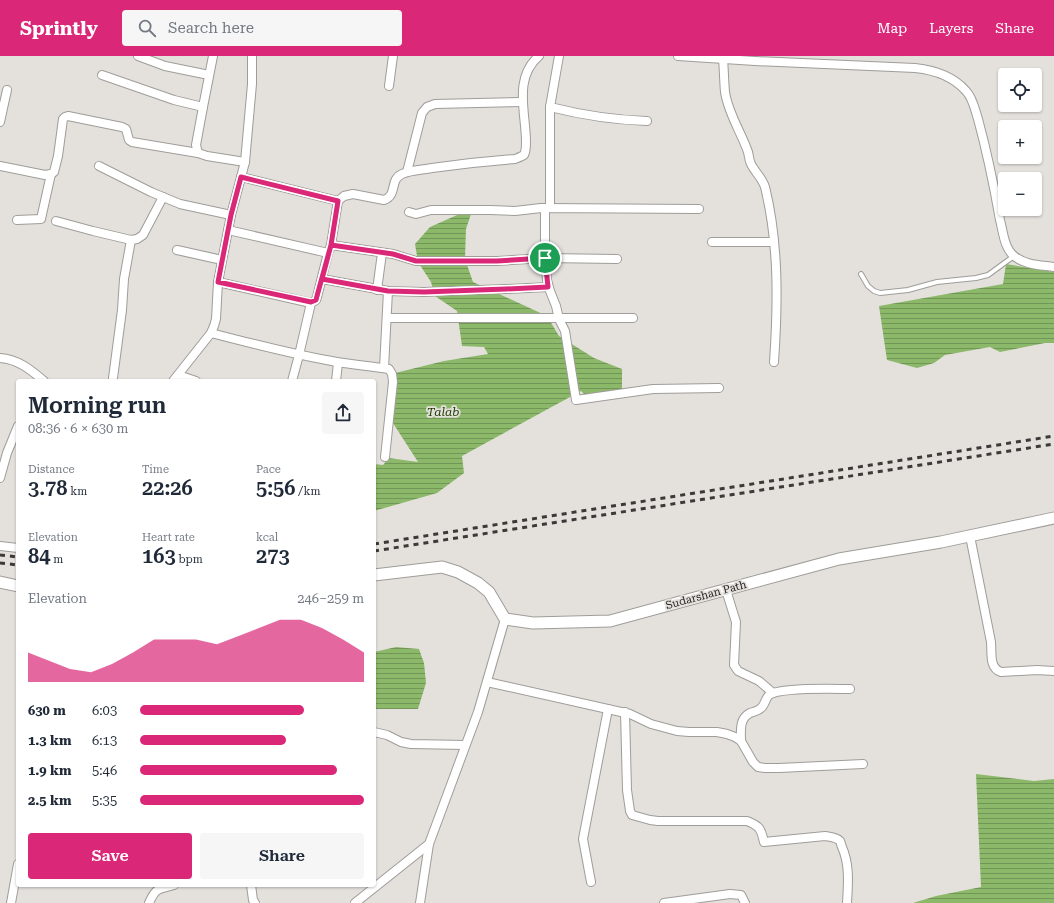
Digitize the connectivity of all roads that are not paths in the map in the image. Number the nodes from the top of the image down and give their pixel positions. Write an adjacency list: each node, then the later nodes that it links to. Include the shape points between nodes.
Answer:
1 (138, 56): 11 (street, via 165,66)
2 (213, 56): 11 (street)
3 (252, 56): 20 (street)
4 (393, 56): 12 (street)
5 (539, 56): 14 (street, via 528,68)
6 (559, 56): 15 (street)
7 (678, 56): 8 (street)
8 (699, 57): 9 (street)
9 (723, 59): 37 (street, via 725,93 750,162 764,185); 41 (street, via 929,69 956,81 972,100 988,158 1003,233 1008,250)
10 (102, 75): 16 (street)
11 (209, 75): 16 (street)
12 (389, 86)
13 (8, 90): 18 (street)
14 (522, 102): 23 (street, via 434,104 427,107 422,113); 23 (street, via 526,134 526,150 523,155 515,159)
15 (550, 106): 17 (street, via 601,118); 28 (street)
16 (202, 107): 19 (street, via 196,145)
17 (647, 121)
18 (0, 122)
19 (198, 152): 20 (street, via 207,156); 24 (street, via 132,142 122,126 68,116 63,119 58,156 54,172)
20 (245, 162): 25 (street)
21 (0, 166): 24 (street, via 44,175)
22 (99, 166): 26 (street)
23 (407, 172): 27 (street, via 397,177 389,198 384,200 353,194)
24 (51, 174): 32 (street, via 41,220)
25 (241, 177): 27 (street); 31 (street)
26 (163, 197): 31 (street, via 180,204); 35 (street, via 142,235)
27 (338, 201): 38 (street)
28 (547, 208): 29 (street); 30 (street, via 515,211 431,210 416,214); 42 (street)
29 (699, 209)
30 (408, 212)
31 (231, 215): 34 (street)
32 (16, 220)
33 (56, 221): 35 (street)
34 (228, 230): 38 (street); 44 (street)
35 (131, 240): 62 (street)
36 (712, 242): 37 (street)
37 (774, 242): 59 (street)
38 (330, 249): 40 (street); 47 (street)
39 (177, 250): 44 (street)
40 (382, 253): 42 (street, via 416,261); 50 (street)
41 (1014, 256): 45 (street, via 1031,264); 46 (lane, via 988,275 937,282 908,290 880,293 874,291)
42 (545, 258): 43 (street); 49 (street)
43 (617, 258)
44 (222, 260): 48 (street)
45 (1054, 267)
46 (861, 274)
47 (322, 279): 50 (street); 52 (street, via 316,300)
48 (218, 282): 52 (street); 56 (street, via 216,319)
49 (548, 287): 51 (street, via 432,292); 54 (street)
50 (377, 290): 51 (street)
51 (388, 291): 53 (street)
52 (311, 302): 57 (street)
53 (387, 318): 54 (street); 61 (street)
54 (560, 318): 55 (street); 67 (street, via 565,331 576,400 652,390)
55 (633, 318)
56 (211, 333): 57 (street); 63 (street)
57 (299, 355): 60 (street); 65 (street)
58 (0, 358): 64 (street, via 21,364)
59 (774, 362)
60 (338, 363): 61 (street); 66 (street)
61 (384, 368): 70 (street, via 392,374 393,382)
62 (113, 378)
63 (175, 378)
64 (41, 379)
65 (293, 379)
66 (336, 379)
67 (719, 388)
68 (16, 430): 69 (street)
69 (4, 452): 71 (street)
70 (385, 457)
71 (0, 478)
72 (1054, 518): 73 (main road, Sudarshan Path)
73 (970, 536): 79 (main road, Sudarshan Path, via 839,559); 81 (street, via 994,667 1001,672)
74 (0, 546): 75 (street)
75 (16, 548)
76 (376, 575): 80 (main road, via 442,567 458,572 489,592)
77 (0, 582): 78 (main road)
78 (16, 586)
79 (726, 590): 80 (main road, Sudarshan Path, via 610,621 533,622); 84 (street, via 736,622 734,665 738,671 759,681)
80 (505, 618): 82 (street)
81 (1054, 671)
82 (487, 682): 85 (street); 89 (street)
83 (850, 689): 84 (street, via 807,688)
84 (774, 694): 88 (street, via 770,694 761,708 744,717)
85 (608, 709): 86 (street); 93 (street, via 583,839)
86 (625, 712): 88 (street, via 664,728 690,732 717,732); 105 (street, via 627,790 632,815 658,821 747,821 760,828 764,842 833,837 840,841 847,862)
87 (376, 732): 89 (street, via 411,744)
88 (741, 741): 90 (street, via 758,767)
89 (465, 746): 91 (street)
90 (863, 764)
91 (429, 844): 94 (street); 102 (street)
92 (16, 875): 98 (street)
93 (590, 882)
94 (376, 886)
95 (167, 887): 99 (street, via 156,890)
96 (251, 887): 100 (street)
97 (375, 887): 101 (street)
98 (11, 903)
99 (149, 903)
100 (255, 903)
101 (355, 903)
102 (420, 903)
103 (664, 903): 104 (street, via 730,894 741,895)
104 (745, 903)
105 (847, 903)

